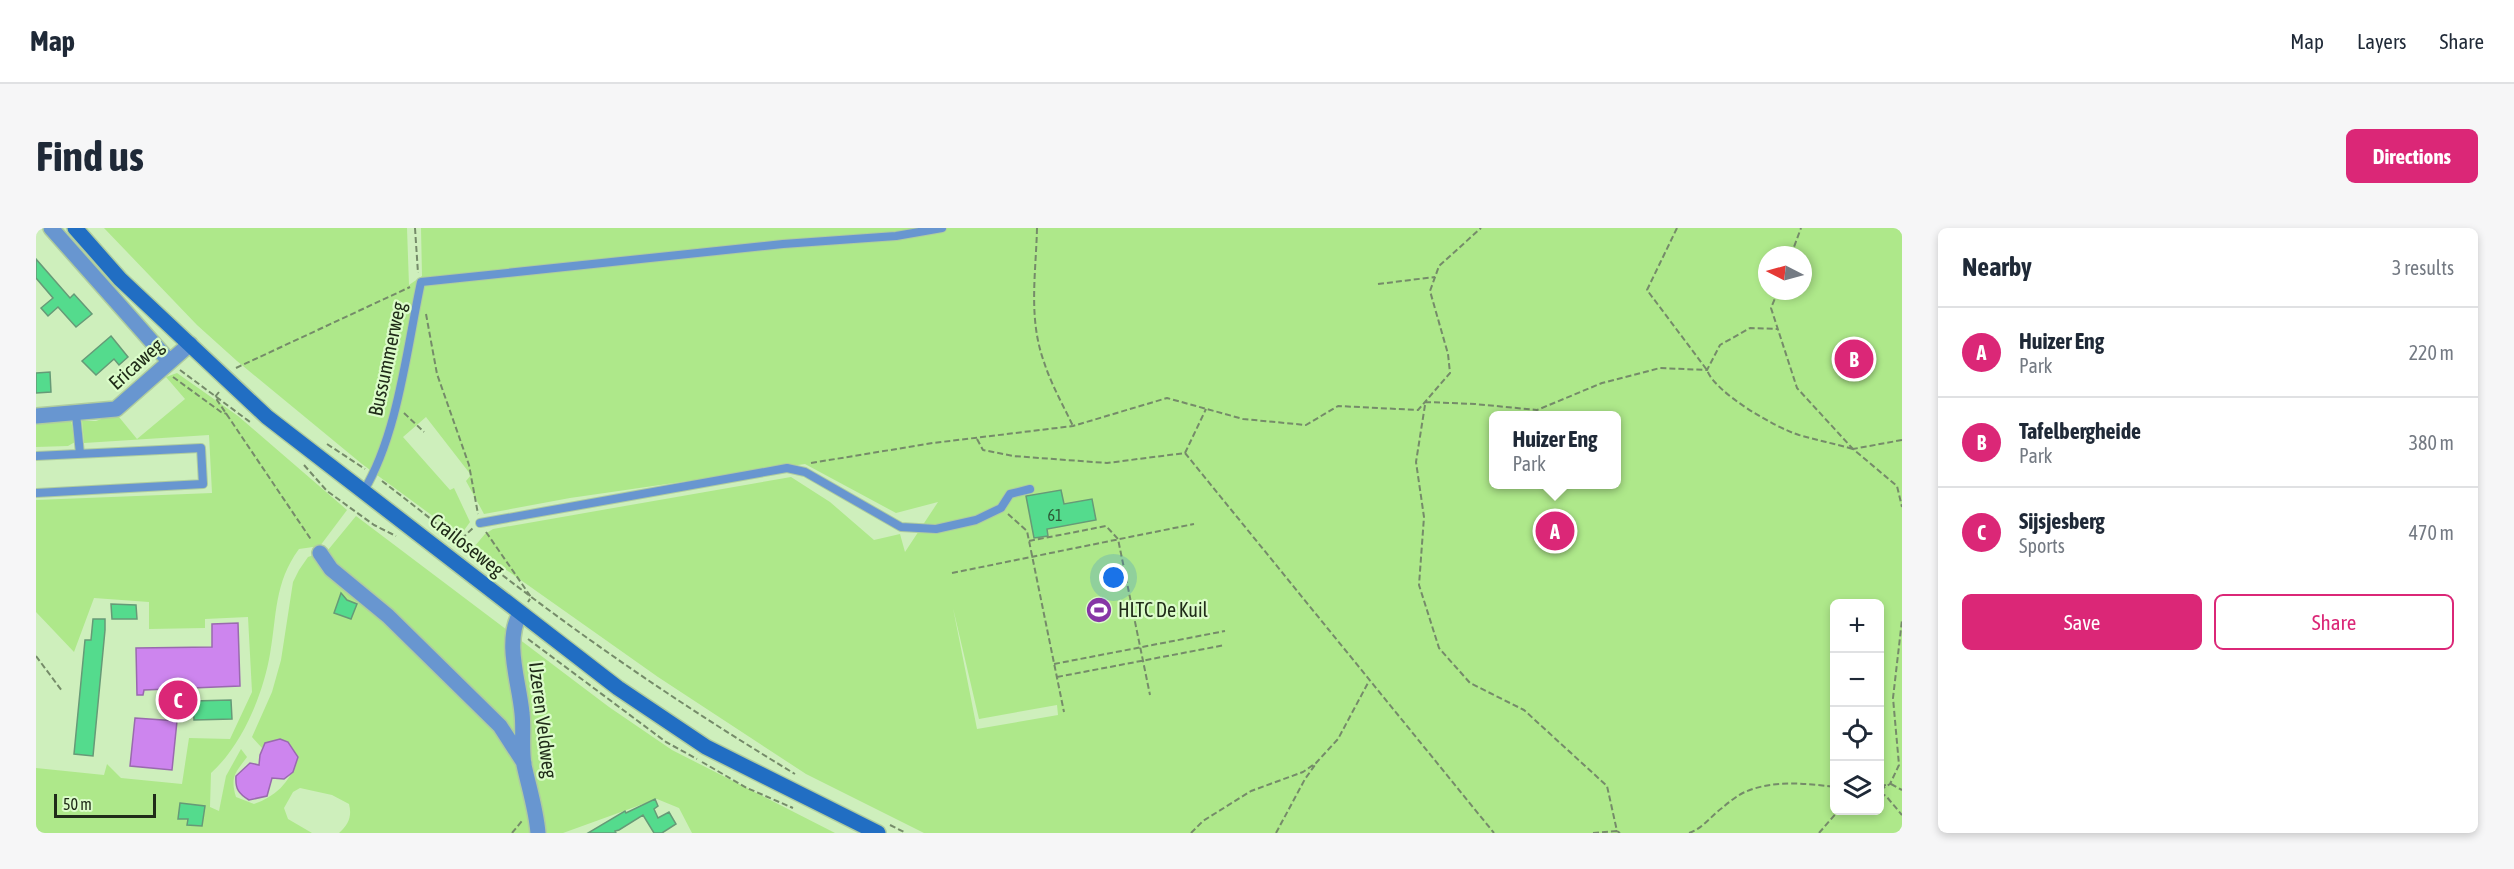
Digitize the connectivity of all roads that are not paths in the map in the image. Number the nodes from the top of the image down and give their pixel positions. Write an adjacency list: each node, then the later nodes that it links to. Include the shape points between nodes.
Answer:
1 (51, 228): 5 (street)
2 (75, 228): 4 (main road, Crailoseweg, via 120,279)
3 (942, 228): 11 (lane, Bussummerweg, via 896,236 420,282 396,405 373,475)
4 (190, 344): 5 (street, Ericaweg); 11 (main road, Crailoseweg, via 267,417)
5 (165, 365): 6 (street, Ericaweg, via 116,409)
6 (76, 414): 7 (street, Ericaweg); 8 (lane)
7 (36, 417)
8 (80, 454): 9 (lane); 12 (lane, via 201,448 203,484)
9 (36, 456)
10 (1030, 489): 13 (lane, via 1010,494 1000,508 976,520 936,529 901,527 805,472 788,468)
11 (363, 492): 15 (main road, Crailoseweg)
12 (36, 493)
13 (480, 523)
14 (320, 553): 16 (street, via 331,569 388,616 500,726)
15 (520, 613): 16 (street, IJzeren Veldweg, via 513,627 513,646 523,715); 17 (main road, Crailoseweg, via 618,688 706,747)
16 (524, 763): 18 (street, IJzeren Veldweg)
17 (882, 828)
18 (538, 833)

